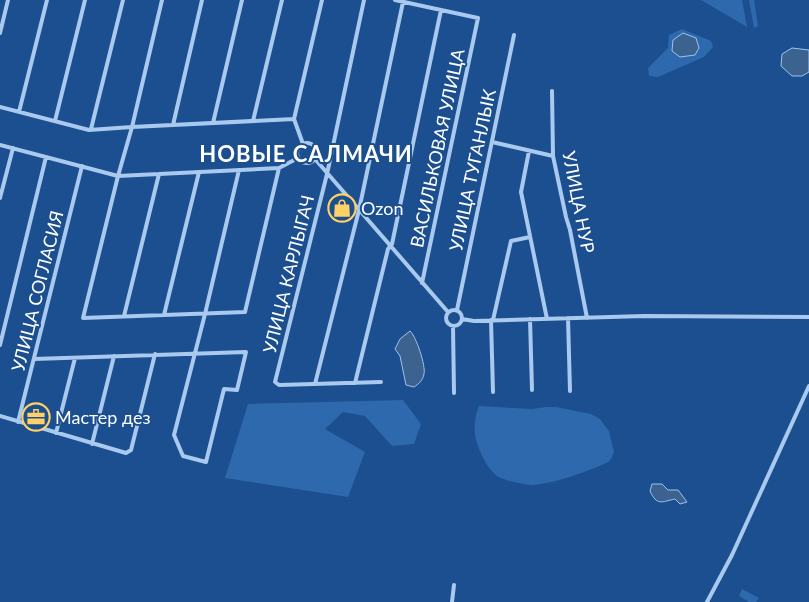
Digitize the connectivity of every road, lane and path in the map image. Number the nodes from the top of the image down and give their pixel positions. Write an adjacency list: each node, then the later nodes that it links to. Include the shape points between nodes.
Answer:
1 (8, 0): 14 (street)
2 (47, 0): 18 (street)
3 (85, 0): 20 (street)
4 (124, 0): 25 (street)
5 (162, 0): 24 (street)
6 (202, 0): 23 (street)
7 (242, 0): 22 (street)
8 (282, 0): 21 (street)
9 (322, 0): 19 (street)
10 (364, 0): 40 (street, УЛИЦА КАРЛЫГАЧ)
11 (394, 0): 12 (street)
12 (403, 2): 13 (street); 43 (street)
13 (441, 10): 45 (street); 46 (street, ВАСИЛЬКОВАЯ УЛИЦА, via 478,18)
14 (0, 34)
15 (514, 35): 26 (street, УЛИЦА ТУГАНЛЫК)
16 (552, 91): 31 (street, УЛИЦА НУР)
17 (1, 107): 18 (street)
18 (19, 112): 20 (street)
19 (294, 119): 21 (street); 27 (street)
20 (55, 121): 25 (street)
21 (253, 121): 22 (street)
22 (213, 123): 23 (street)
23 (172, 125): 24 (street)
24 (132, 127): 25 (street); 41 (street)
25 (91, 130)
26 (492, 142): 30 (street); 47 (street, УЛИЦА ТУГАНЛЫК)
27 (303, 144): 33 (street, via 297,150); 34 (street, via 315,147)
28 (0, 145): 29 (street)
29 (13, 148): 32 (street); 42 (street)
30 (528, 151): 31 (street); 44 (street, via 521,192)
31 (553, 156): 54 (street, УЛИЦА НУР)
32 (46, 157): 35 (street); 60 (street)
33 (298, 158): 34 (street, via 308,164); 36 (street)
34 (315, 159): 40 (street)
35 (82, 166): 41 (street); 65 (street, УЛИЦА СОГЛАСИЯ)
36 (279, 168): 37 (street); 49 (street, via 244,312)
37 (239, 170): 38 (street); 49 (street)
38 (199, 172): 39 (street); 50 (street)
39 (159, 174): 41 (street); 51 (street)
40 (327, 174): 43 (street); 68 (street, УЛИЦА КАРЛЫГАЧ, via 275,382 279,385)
41 (118, 176): 51 (street, via 83,318)
42 (0, 198)
43 (359, 210): 45 (street); 68 (street)
44 (530, 237): 55 (street); 57 (street, via 510,241)
45 (390, 246): 46 (street); 67 (street)
46 (422, 283): 48 (street)
47 (457, 310): 48 (street); 56 (street)
48 (448, 312): 59 (street, via 446,321)
49 (205, 314): 50 (street); 61 (street)
50 (164, 315): 51 (street)
51 (124, 316)
52 (809, 317): 54 (street)
53 (568, 318): 54 (street); 55 (street); 71 (street)
54 (587, 318)
55 (546, 319): 58 (street)
56 (462, 320): 57 (street); 59 (street)
57 (492, 320): 58 (street); 72 (street)
58 (530, 320): 70 (street)
59 (453, 326): 73 (street)
60 (0, 345)
61 (195, 353): 61 (street, via 174,435 183,456 206,462 224,389 237,390 246,352); 62 (street)
62 (154, 354): 63 (street); 77 (street, via 129,452)
63 (114, 356): 64 (street); 77 (street)
64 (75, 358): 65 (street); 76 (street)
65 (34, 359): 75 (street, УЛИЦА СОГЛАСИЯ)
66 (381, 382): 67 (street)
67 (355, 383): 68 (street)
68 (315, 384)
69 (809, 386): 80 (street, via 732,555)
70 (532, 390)
71 (570, 391)
72 (493, 392)
73 (454, 393)
74 (0, 416): 75 (street)
75 (18, 422): 76 (street)
76 (56, 433): 77 (street)
77 (92, 444)
78 (454, 585): 79 (street)
79 (452, 602)
80 (707, 602)

